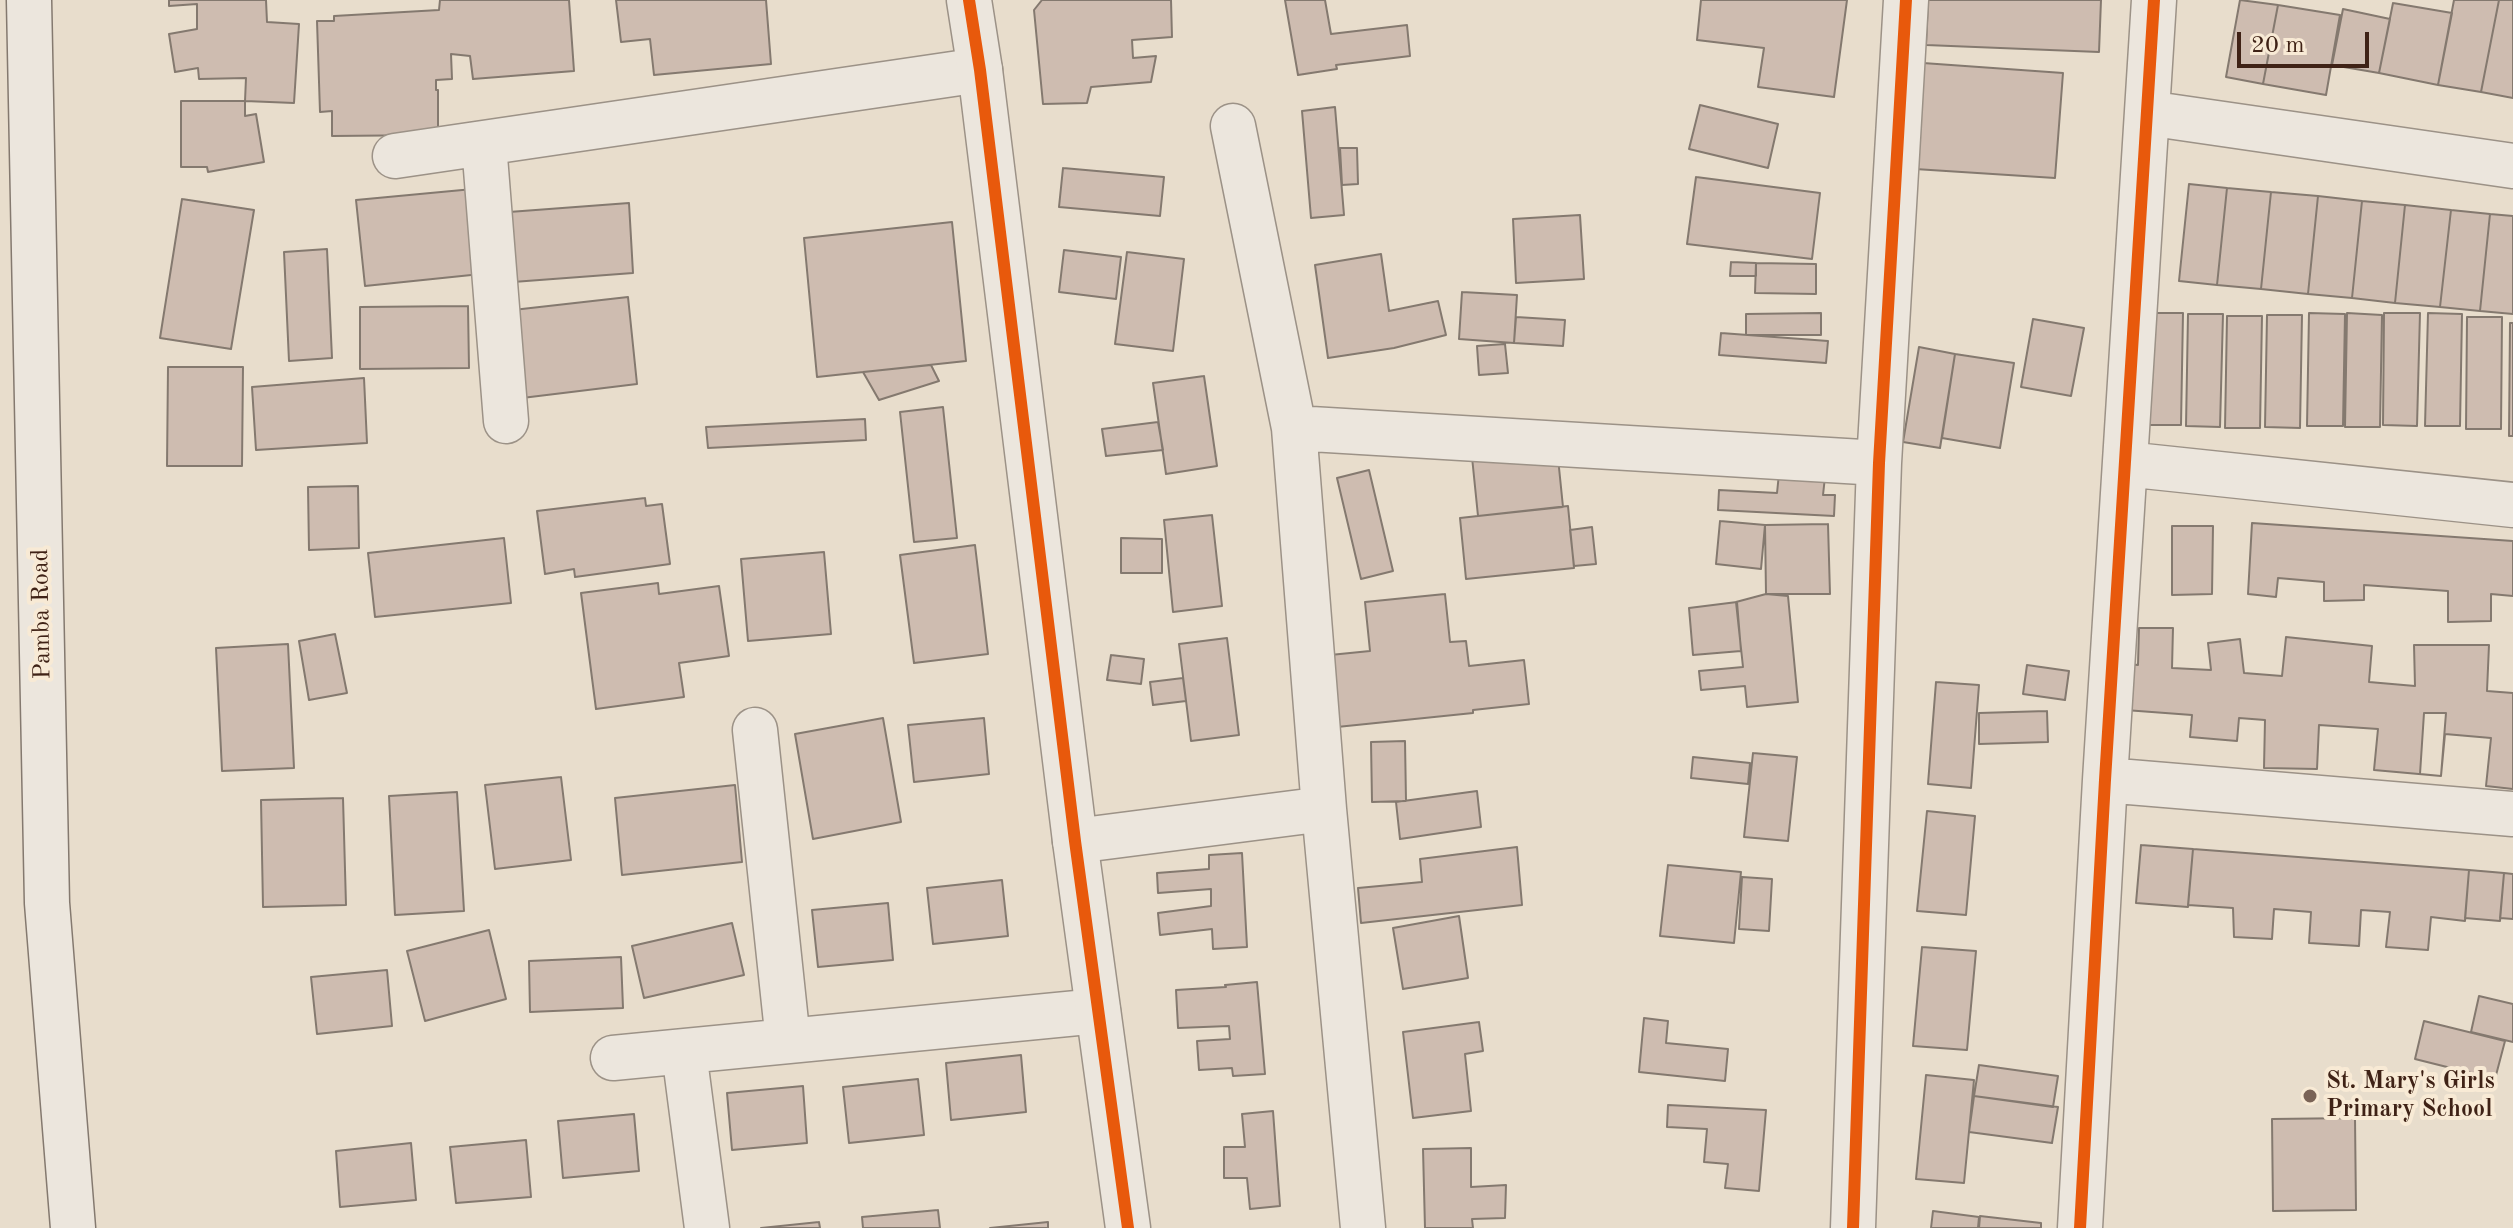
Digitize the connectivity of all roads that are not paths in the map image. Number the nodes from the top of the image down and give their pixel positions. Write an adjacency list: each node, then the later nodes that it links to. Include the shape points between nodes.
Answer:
1 (29, 0): 25 (street, Pamba Road, via 47,903)
2 (969, 0): 5 (street)
3 (1906, 0): 13 (street)
4 (2154, 0): 6 (street)
5 (980, 70): 8 (street); 20 (street)
6 (2147, 113): 10 (street); 14 (street)
7 (1233, 126): 12 (street)
8 (484, 144): 9 (street); 11 (street)
9 (395, 156)
10 (2513, 166)
11 (506, 421)
12 (1294, 428): 13 (street); 18 (street)
13 (1879, 463): 29 (street)
14 (2125, 464): 15 (street); 17 (street)
15 (2513, 505)
16 (755, 730): 22 (street)
17 (2105, 780): 19 (street); 30 (street)
18 (1324, 809): 20 (street); 28 (street)
19 (2513, 814)
20 (1075, 841): 21 (street)
21 (1098, 1011): 22 (street); 27 (street)
22 (788, 1041): 23 (street)
23 (684, 1052): 24 (street); 26 (street)
24 (613, 1058)
25 (73, 1228)
26 (707, 1228)
27 (1128, 1228)
28 (1363, 1228)
29 (1853, 1228)
30 (2080, 1228)

